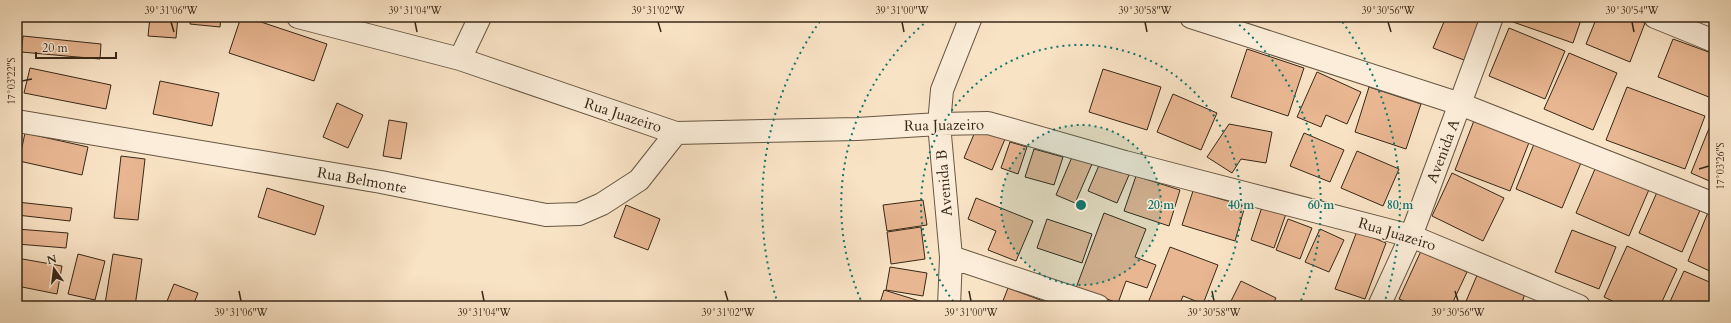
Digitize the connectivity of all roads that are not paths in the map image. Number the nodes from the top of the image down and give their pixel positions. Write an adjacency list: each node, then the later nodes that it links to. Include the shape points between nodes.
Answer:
1 (298, 17): 8 (street, Rua Juazeiro)
2 (480, 17): 8 (street)
3 (971, 17): 11 (street, Avenida B, via 942,90)
4 (1191, 17): 9 (street)
5 (1492, 17): 9 (street, Avenida A)
6 (1655, 17): 7 (street)
7 (1714, 41)
8 (460, 60): 12 (street, Rua Juazeiro)
9 (1460, 104): 13 (street); 14 (street, Avenida A)
10 (17, 121): 12 (street, Rua Belmonte, via 381,182 546,215 579,214 602,204 639,180)
11 (939, 124): 12 (street, Rua Juazeiro, via 857,129); 14 (street, Rua Juazeiro, via 988,123 1126,162); 15 (street, Avenida B)
12 (676, 133)
13 (1714, 204)
14 (1411, 236): 18 (street, Avenida A); 19 (street, Rua Juazeiro)
15 (951, 257): 16 (street, Avenida B); 17 (street)
16 (949, 306)
17 (1098, 306)
18 (1379, 306)
19 (1579, 306)

